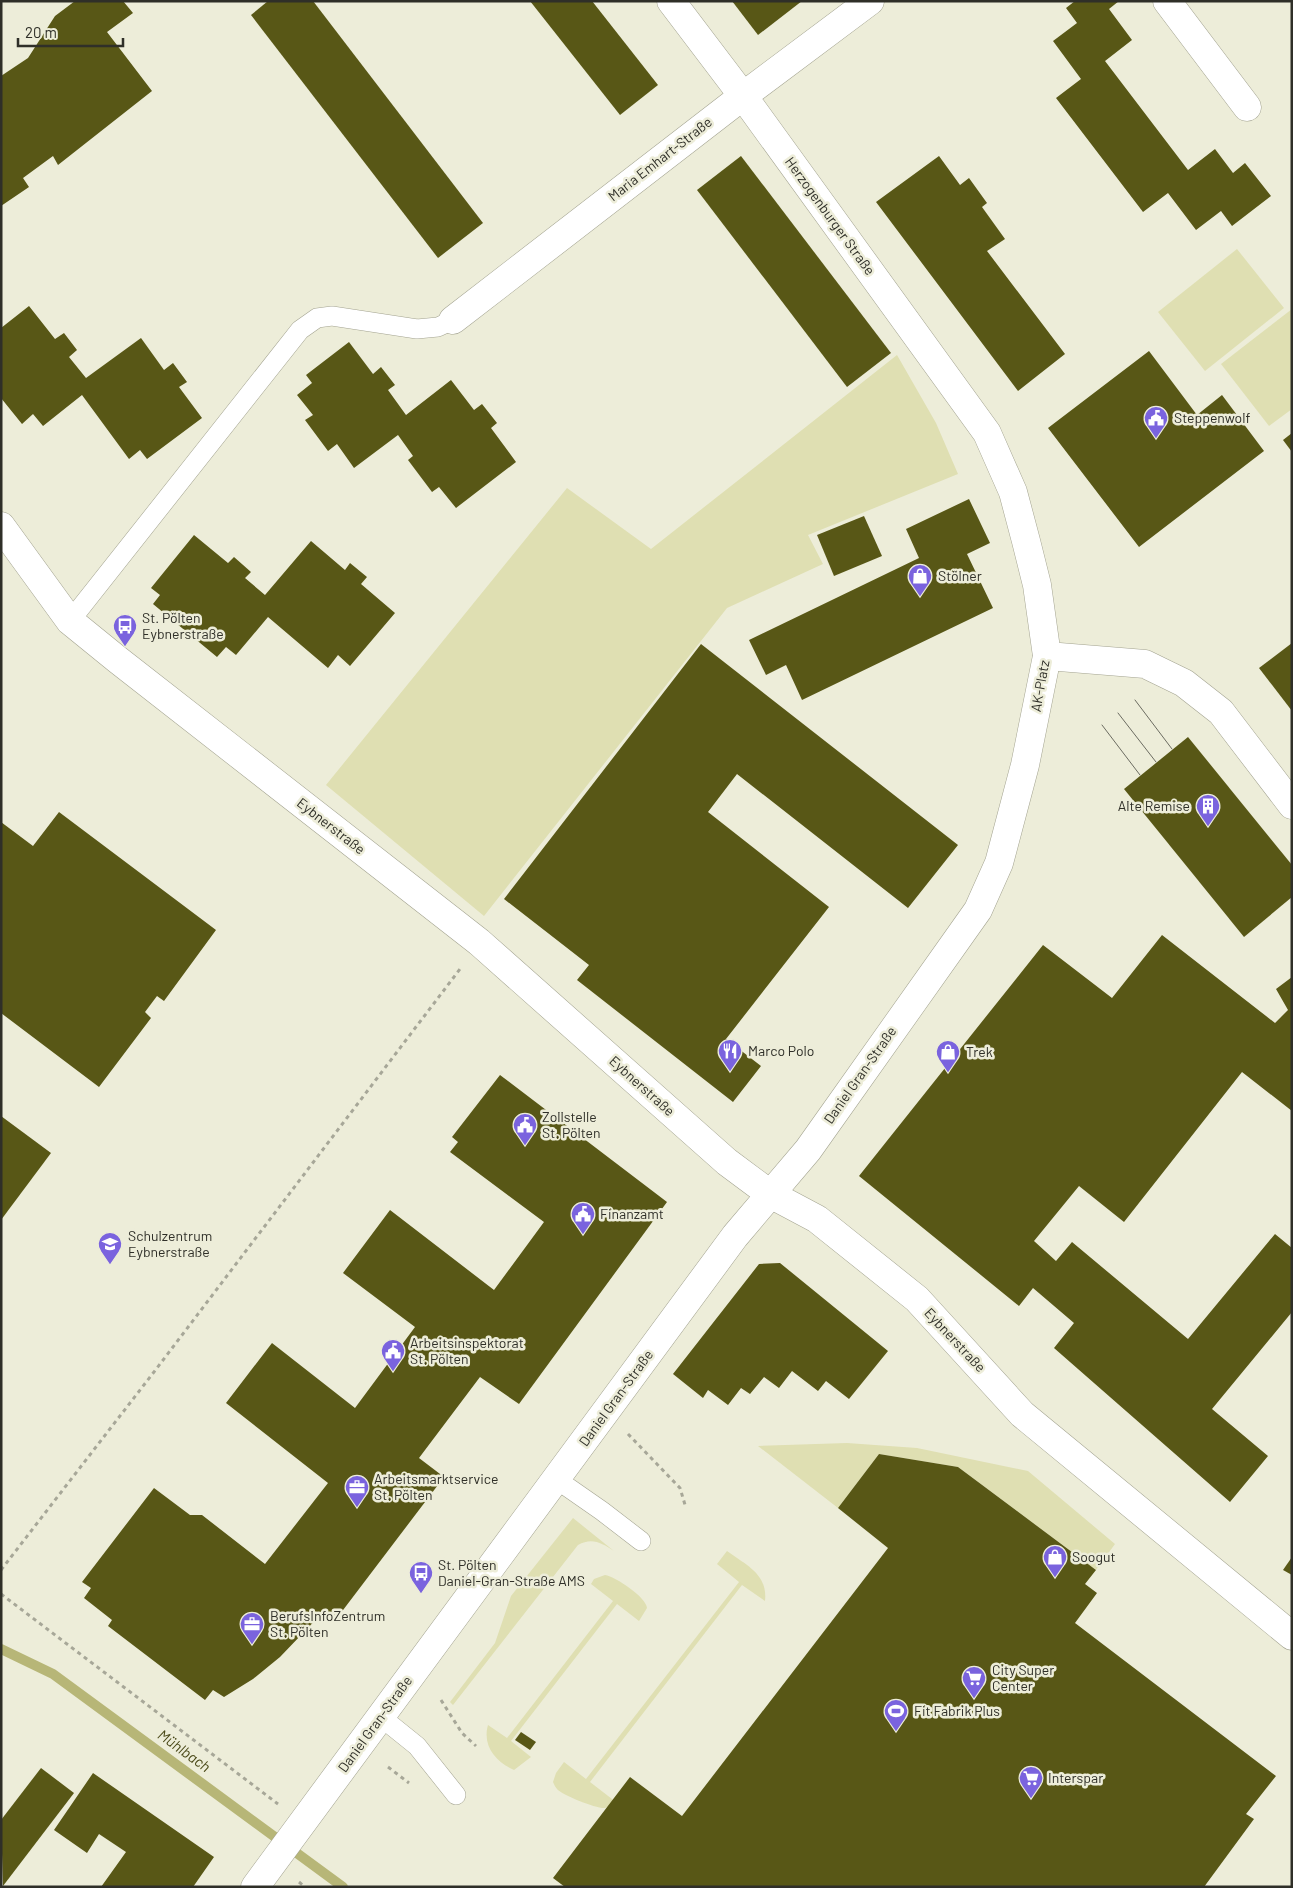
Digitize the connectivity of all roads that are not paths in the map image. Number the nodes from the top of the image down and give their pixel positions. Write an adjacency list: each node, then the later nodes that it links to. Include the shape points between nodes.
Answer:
1 (671, 1): 4 (street, Herzogenburger Straße)
2 (870, 1): 4 (street, Maria Emhart-Straße)
3 (1167, 1): 5 (street)
4 (743, 96): 6 (street, Maria Emhart-Straße); 7 (street, Herzogenburger Straße)
5 (1247, 107)
6 (453, 320): 9 (lane, via 438,327 417,329 332,316 316,318 300,330)
7 (987, 433): 10 (street, AK-Platz, via 1012,492 1026,542 1037,585)
8 (1, 526): 9 (street, Eybnerstraße)
9 (70, 620): 13 (street, Eybnerstraße, via 480,942 727,1162)
10 (1047, 656): 11 (street, via 1145,664 1184,683 1221,712); 12 (street, AK-Platz, via 1014,812 999,863)
11 (1292, 805)
12 (978, 910): 13 (street, Daniel Gran-Straße, via 808,1150)
13 (770, 1194): 14 (street, Daniel Gran-Straße, via 735,1236); 16 (street, Eybnerstraße, via 817,1219 917,1299 1022,1414)
14 (556, 1479): 15 (lane); 17 (street, Daniel Gran-Straße)
15 (641, 1541)
16 (1292, 1636)
17 (381, 1717): 18 (lane, via 417,1746); 19 (street, Daniel Gran-Straße)
18 (456, 1795)
19 (255, 1887)

